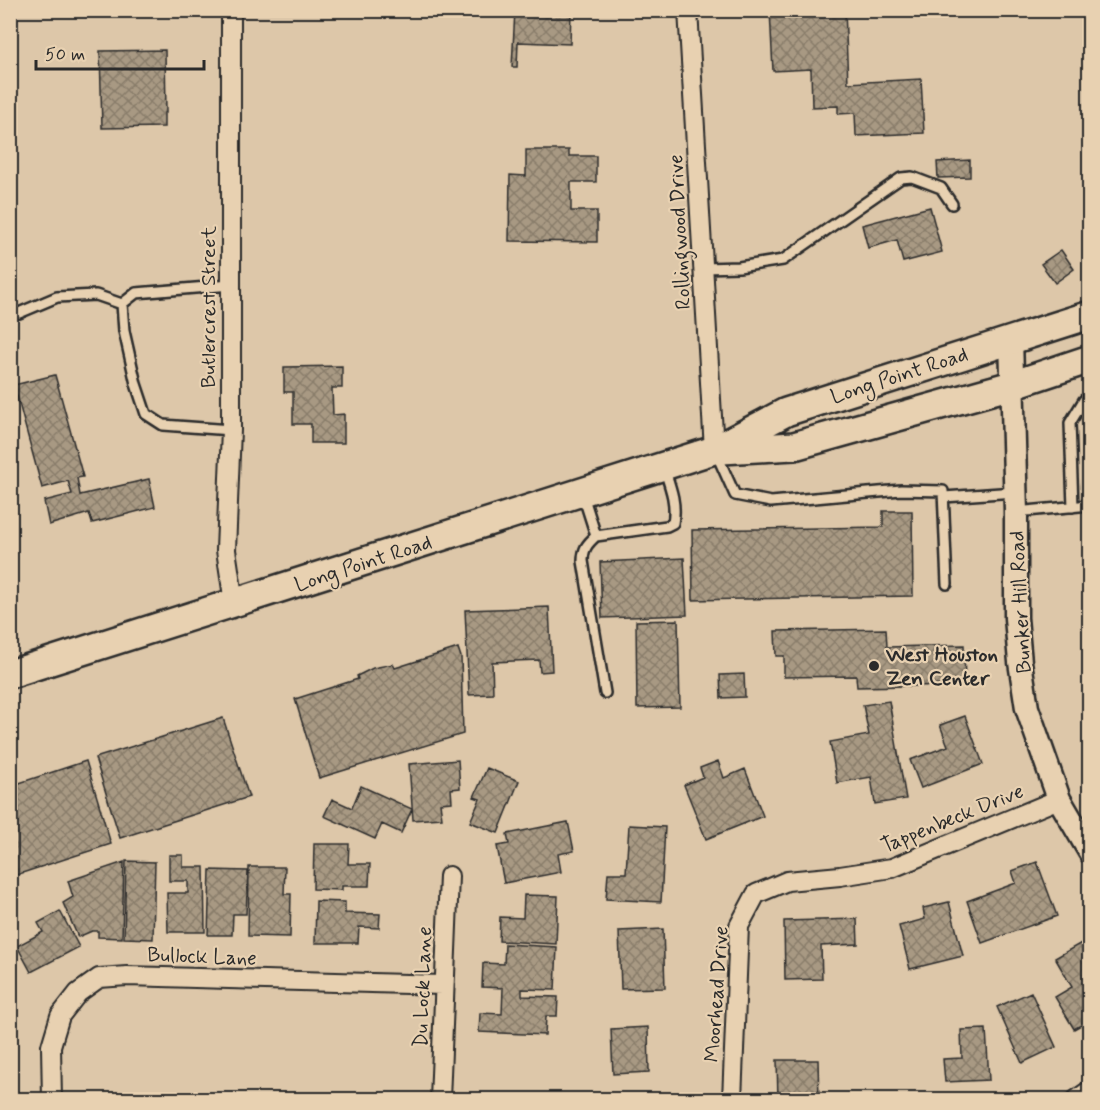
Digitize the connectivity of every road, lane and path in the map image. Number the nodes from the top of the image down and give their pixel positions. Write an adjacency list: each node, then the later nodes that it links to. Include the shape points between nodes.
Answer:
1 (231, 10): 5 (street, Butlercrest Street)
2 (688, 10): 4 (street, Rollingwood Drive)
3 (952, 204): 4 (lane, via 941,188 912,177 901,178 783,260)
4 (704, 268): 14 (street, Rollingwood Drive)
5 (231, 285): 6 (lane, via 136,293); 13 (street, Butlercrest Street)
6 (122, 304): 7 (lane, via 96,295 57,297); 13 (lane, via 124,331 146,414 163,425)
7 (19, 313)
8 (1089, 315): 9 (main road, Long Point Road)
9 (1011, 339): 11 (street, Bunker Hill Road); 14 (main road, Long Point Road, via 786,412)
10 (1089, 359): 11 (main road, Long Point Road)
11 (1012, 385): 14 (main road, Long Point Road, via 794,446); 18 (street, Bunker Hill Road)
12 (1089, 399): 20 (lane, via 1084,400 1070,423)
13 (231, 430): 23 (street, Butlercrest Street, via 226,550)
14 (714, 450): 15 (main road, Long Point Road); 17 (lane, via 735,495 771,502 902,490 943,491)
15 (663, 466): 16 (main road, Long Point Road); 21 (lane, via 674,498 673,523)
16 (582, 492): 21 (lane); 23 (main road, Long Point Road)
17 (944, 497): 18 (lane); 22 (lane)
18 (1016, 502): 20 (lane); 26 (street, Bunker Hill Road, via 1020,662 1028,708)
19 (1089, 506): 20 (lane)
20 (1072, 507)
21 (596, 536): 25 (lane, via 586,545 583,561)
22 (947, 584)
23 (234, 603): 24 (main road, Long Point Road)
24 (10, 674)
25 (605, 693)
26 (1059, 799): 27 (street, Bunker Hill Road); 29 (street, Tappenbeck Drive, via 892,868 787,881)
27 (1089, 852)
28 (448, 876): 30 (street, Du Lock Lane)
29 (756, 894): 34 (street, Moorhead Drive, via 739,926)
30 (443, 985): 32 (street, Bullock Lane, via 99,978 78,993 60,1016 51,1046); 33 (street, Du Lock Lane)
31 (1089, 1090): 35 (street)
32 (52, 1100)
33 (440, 1100)
34 (732, 1100)
35 (1076, 1100)

